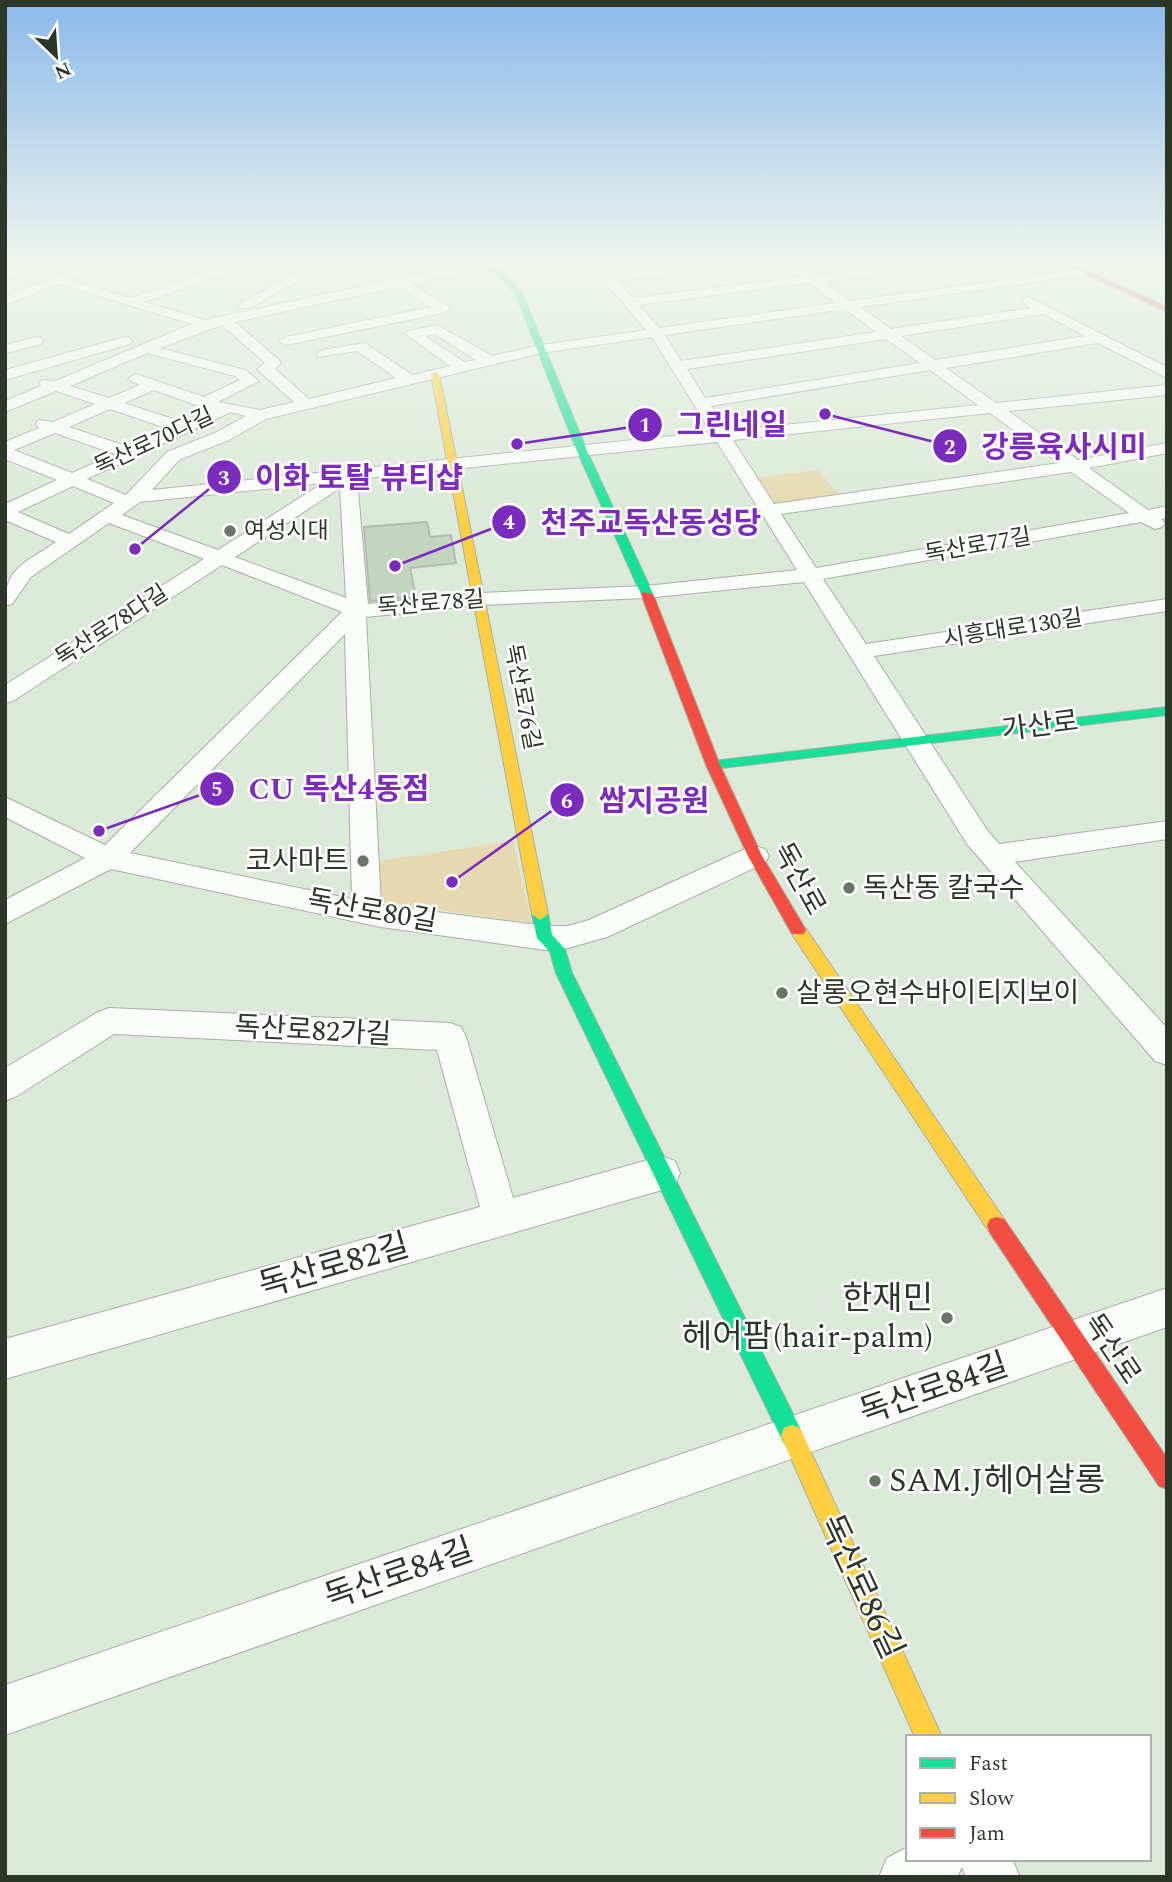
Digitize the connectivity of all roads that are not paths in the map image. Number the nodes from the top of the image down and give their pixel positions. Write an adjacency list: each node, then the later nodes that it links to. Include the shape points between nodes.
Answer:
1 (541, 349): 44 (main road, 독산로)
2 (93, 350): 22 (street)
3 (146, 350): 20 (street)
4 (151, 350): 31 (street, via 240,373 251,381)
5 (265, 350): 34 (street, via 281,362 265,369)
6 (341, 350): 30 (street, via 311,356)
7 (366, 350): 26 (street)
8 (435, 350): 21 (street)
9 (471, 350): 17 (street)
10 (537, 350): 17 (street)
11 (667, 350): 18 (street)
12 (784, 350): 18 (street)
13 (910, 350): 19 (street)
14 (1029, 350): 19 (street)
15 (1123, 350): 23 (street)
16 (5, 360): 22 (street)
17 (489, 361): 21 (street)
18 (678, 366): 32 (street)
19 (933, 366): 32 (street); 35 (street)
20 (103, 368): 27 (street, 독산로70다길); 28 (street)
21 (461, 368): 24 (street)
22 (22, 371): 25 (street); 28 (street)
23 (1167, 373)
24 (435, 374): 26 (street); 47 (main road, 독산로76길)
25 (5, 375)
26 (409, 380): 30 (street)
27 (154, 385): 31 (street, 독산로70다길); 33 (street)
28 (55, 387): 33 (street); 36 (street)
29 (1167, 390): 35 (street)
30 (357, 392): 34 (street)
31 (205, 402): 37 (street, 독산로70다길)
32 (702, 403): 41 (street)
33 (107, 404): 39 (street); 40 (street)
34 (306, 404): 38 (street)
35 (993, 408): 41 (street); 48 (street)
36 (5, 409): 39 (street)
37 (225, 409): 38 (street, via 239,407); 40 (street, 독산로70다길)
38 (260, 415): 51 (street, via 173,456)
39 (54, 427): 42 (street); 46 (street)
40 (183, 428): 46 (street, 독산로70다길)
41 (724, 436): 44 (street); 52 (street)
42 (5, 448)
43 (1167, 448): 48 (street)
44 (582, 452): 47 (street); 62 (main road, 독산로)
45 (5, 453): 50 (street)
46 (130, 453): 50 (street, 독산로70다길)
47 (454, 464): 49 (street); 63 (main road, 독산로76길)
48 (1074, 466): 52 (street); 56 (street)
49 (348, 475): 51 (street); 59 (street, 독산로78다길); 66 (street)
50 (72, 480): 51 (street); 53 (street, 독산로70다길)
51 (132, 499): 55 (street)
52 (770, 510): 60 (street)
53 (5, 512): 58 (street)
54 (1167, 512): 56 (street, 독산로77길)
55 (108, 516): 58 (street); 59 (street, 독산로78길)
56 (1145, 516): 57 (street); 60 (street, 독산로77길)
57 (1167, 532)
58 (72, 542): 61 (street)
59 (218, 557): 66 (street, 독산로78길); 68 (street, 독산로78다길)
60 (810, 575): 62 (street, 독산로77길); 67 (street)
61 (11, 579): 64 (street)
62 (646, 592): 63 (street, 독산로78길); 71 (main road, 독산로)
63 (480, 599): 66 (street, 독산로78길); 79 (main road, 독산로76길)
64 (5, 600)
65 (1167, 606): 67 (street, 시흥대로130길)
66 (355, 612): 76 (street); 78 (street)
67 (859, 652): 70 (street)
68 (5, 696)
69 (1167, 711): 70 (main road, 가산로)
70 (914, 741): 71 (main road, 가산로); 74 (street)
71 (713, 765): 75 (main road, 독산로)
72 (5, 806): 76 (street, 독산로80길)
73 (1167, 830): 74 (street)
74 (992, 855): 80 (street)
75 (755, 856): 79 (street, 독산로80길, via 597,929); 86 (main road, 독산로, via 805,942)
76 (108, 858): 77 (street); 78 (street, 독산로80길)
77 (5, 913)
78 (367, 913): 79 (street, 독산로80길)
79 (545, 938): 83 (main road, via 561,953 564,974)
80 (1154, 1021): 81 (street)
81 (1167, 1051)
82 (5, 1086): 84 (street, 독산로82가길, via 109,1021 450,1037)
83 (662, 1173): 84 (street, 독산로82길); 88 (main road)
84 (501, 1218): 87 (street, 독산로82길)
85 (1167, 1307): 86 (street, 독산로84길)
86 (1075, 1341): 88 (street, 독산로84길); 89 (main road, 독산로)
87 (5, 1359)
88 (793, 1438): 90 (street, 독산로84길); 91 (main road, 독산로86길)
89 (1167, 1478)
90 (5, 1710)
91 (928, 1735)
92 (935, 1861): 94 (street)
93 (986, 1861): 95 (street)
94 (906, 1877)
95 (993, 1877)

